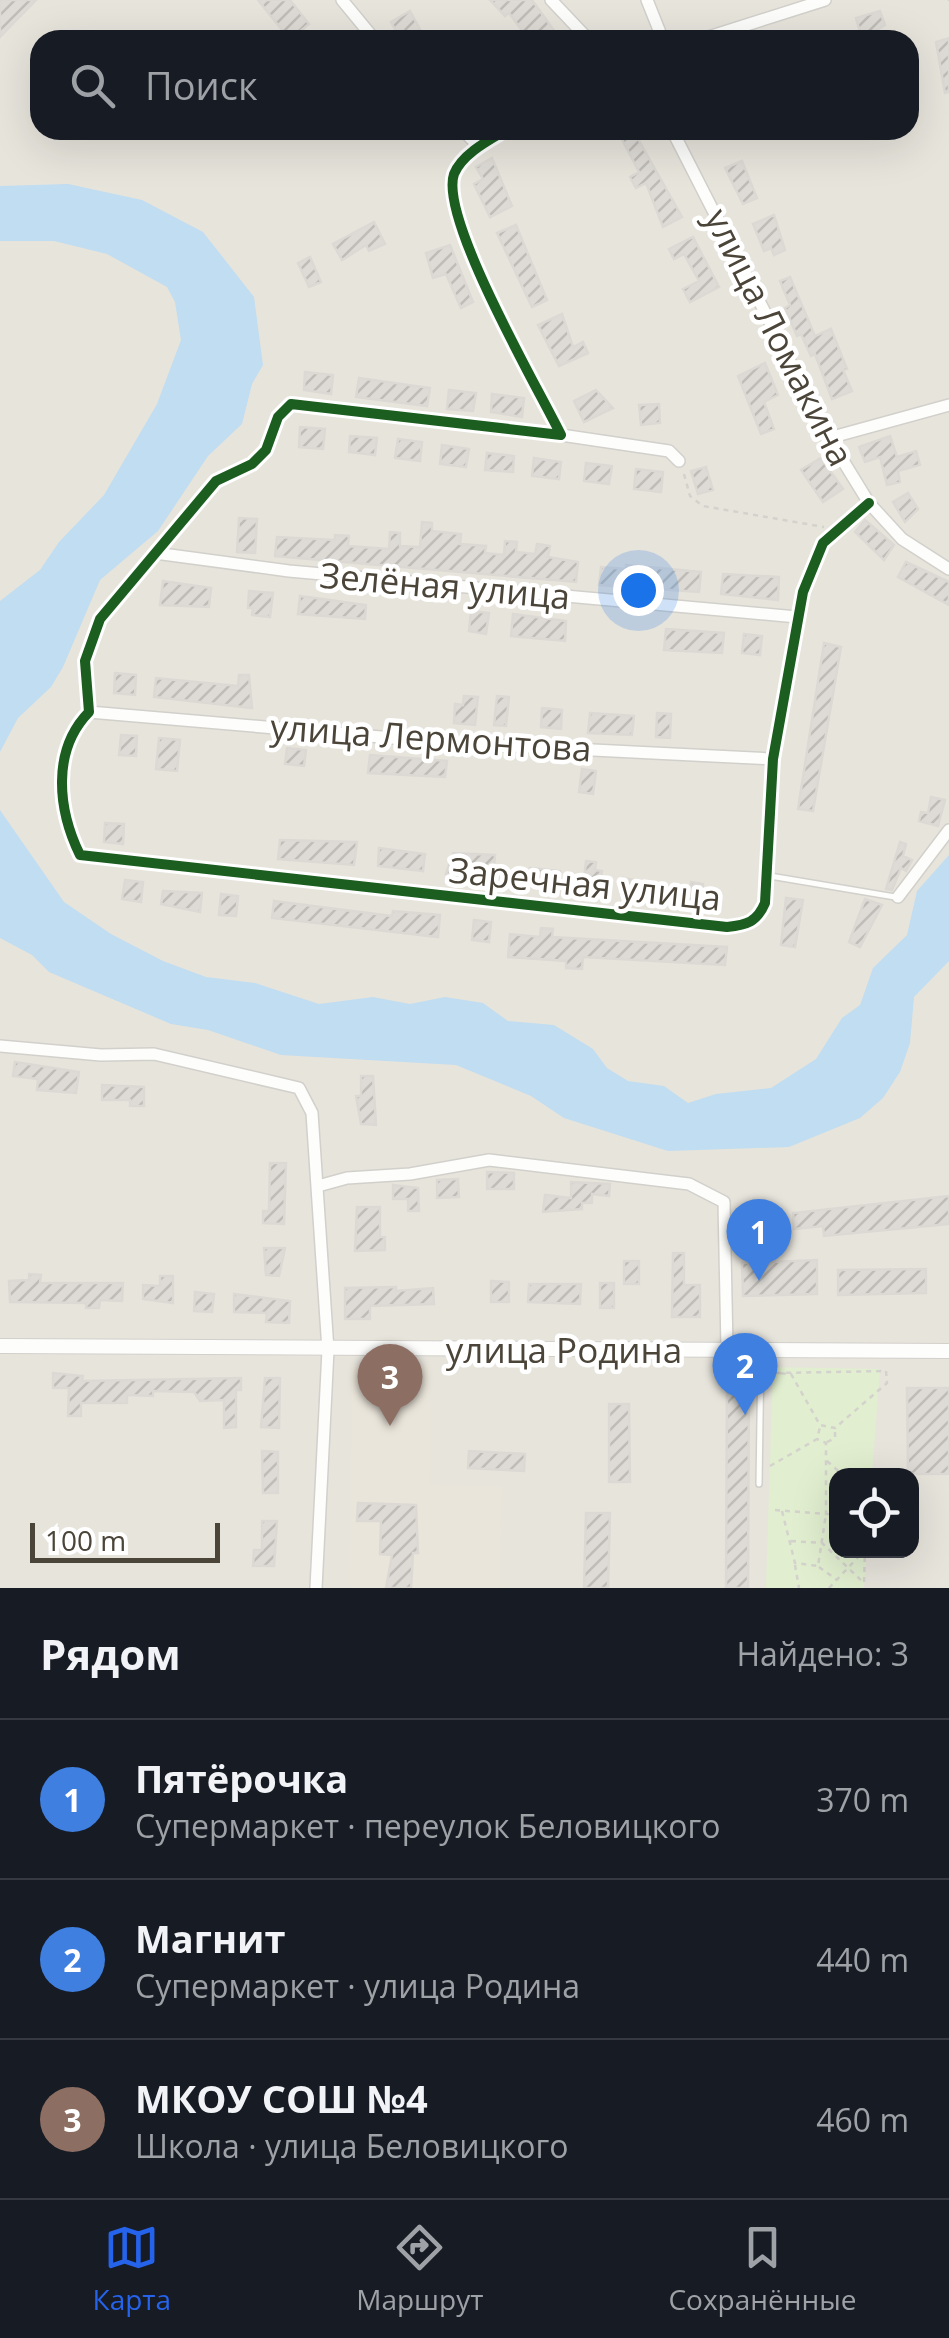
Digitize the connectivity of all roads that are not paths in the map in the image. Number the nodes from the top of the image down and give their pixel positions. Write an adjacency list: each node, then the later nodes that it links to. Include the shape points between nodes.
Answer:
1 (342, 0): 5 (street)
2 (551, 0): 6 (street)
3 (647, 0): 7 (street)
4 (825, 0): 8 (street)
5 (367, 30)
6 (580, 30)
7 (659, 30)
8 (730, 30)
9 (473, 140): 12 (street)
10 (489, 140): 12 (street)
11 (677, 140): 15 (street, улица Ломакина)
12 (479, 146): 14 (street, via 455,172 452,198 462,236)
13 (949, 405): 15 (street)
14 (562, 435): 16 (street, via 669,451); 18 (street, via 291,404 278,417 266,450 216,481)
15 (829, 438): 17 (street, улица Ломакина)
16 (679, 461)
17 (869, 503): 19 (street, улица Ломакина, via 902,539); 20 (street, Заречная улица, via 823,543)
18 (155, 552): 20 (street, Зелёная улица, via 257,568); 21 (street, via 100,618 84,661)
19 (949, 569)
20 (796, 617): 22 (street, Заречная улица)
21 (89, 712): 22 (street, улица Лермонтова, via 452,743); 24 (street, Заречная улица, via 62,759 66,818 80,855 727,927 758,918)
22 (773, 759): 24 (street, Заречная улица)
23 (949, 830): 25 (street)
24 (770, 876): 25 (lane)
25 (898, 898)
26 (0, 1046): 27 (street, via 154,1054 300,1088 312,1113)
27 (318, 1186): 29 (street, via 489,1160 708,1191 724,1202); 31 (street)
28 (0, 1346): 31 (street, улица Родина)
29 (727, 1348): 30 (street, улица Родина); 31 (street, улица Родина)
30 (762, 1348): 32 (street, улица Родина); 33 (lane)
31 (328, 1350): 34 (street)
32 (949, 1350)
33 (759, 1484)
34 (316, 1588)

